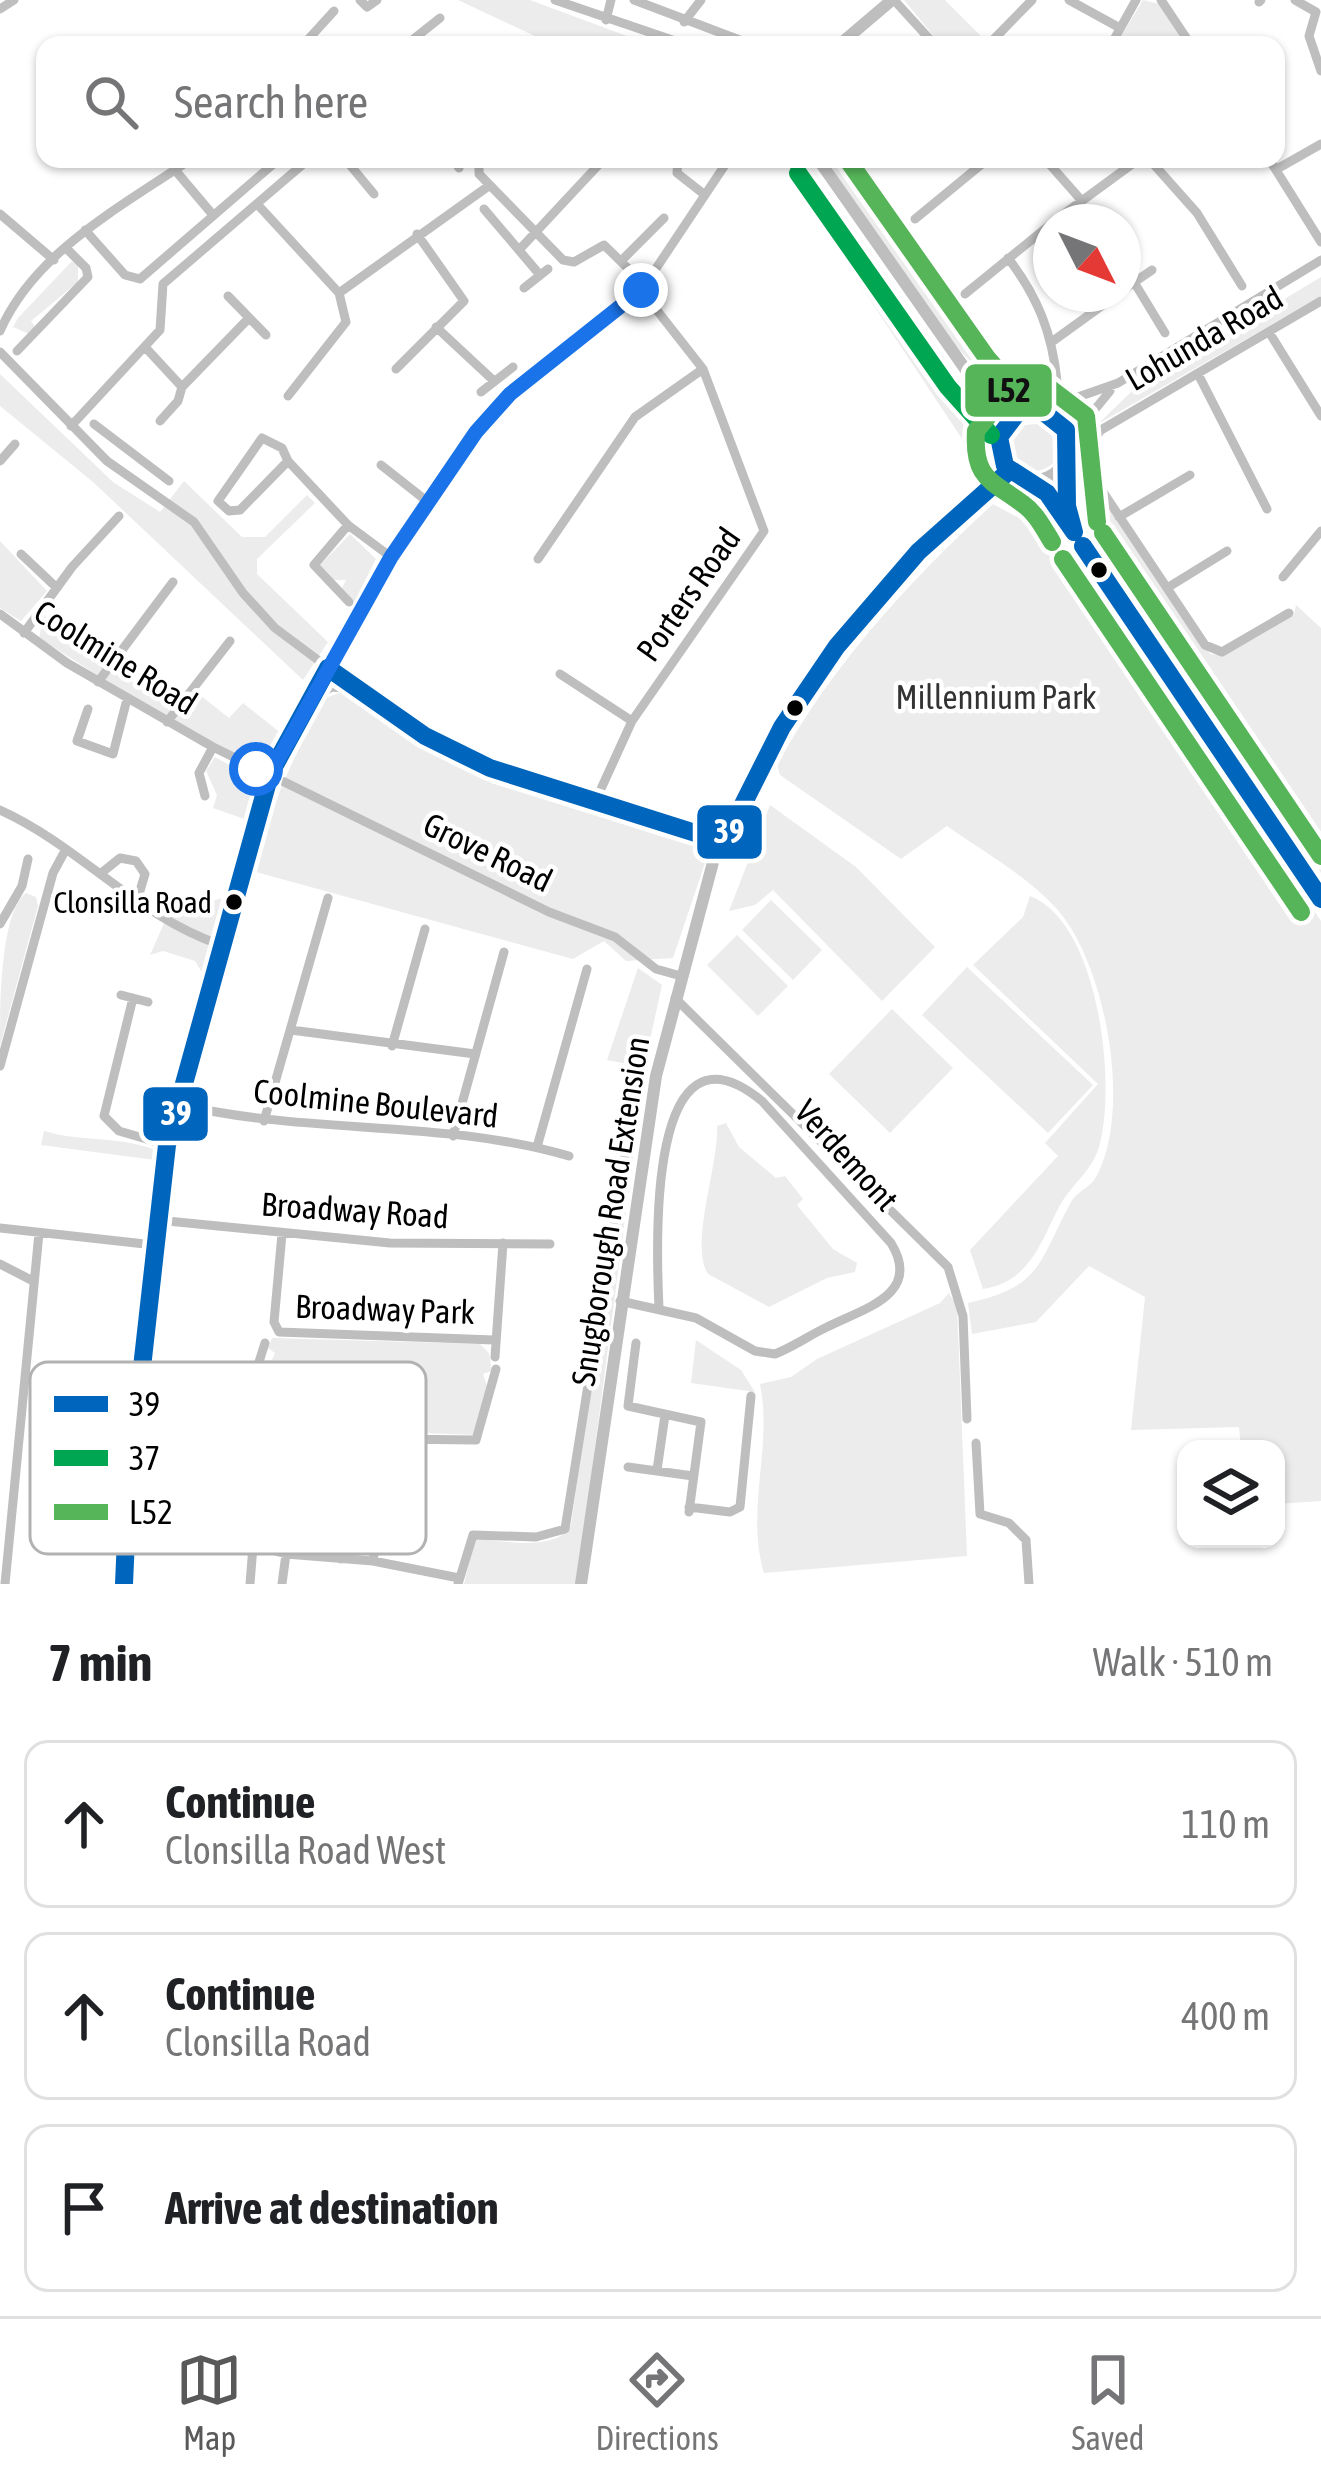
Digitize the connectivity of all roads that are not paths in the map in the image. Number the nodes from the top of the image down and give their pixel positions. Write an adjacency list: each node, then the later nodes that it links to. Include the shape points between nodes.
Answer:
1 (360, 0): 2 (street, via 367,7)
2 (377, 0)
3 (556, 0): 16 (street)
4 (611, 0): 16 (street)
5 (636, 0): 17 (street)
6 (701, 0): 17 (street)
7 (893, 0): 23 (main road); 24 (street)
8 (1032, 0): 25 (street)
9 (1069, 0): 18 (street)
10 (1136, 0): 18 (street)
11 (1161, 0): 27 (street)
12 (1295, 0): 14 (street)
13 (334, 11): 19 (street)
14 (1318, 13): 28 (street, via 1309,37)
15 (440, 18): 20 (street)
16 (606, 20): 21 (street)
17 (684, 22): 22 (street)
18 (1120, 28): 26 (street)
19 (311, 36)
20 (418, 36)
21 (658, 36)
22 (720, 36)
23 (850, 36)
24 (927, 36)
25 (997, 36)
26 (1116, 36)
27 (1185, 36)
28 (1321, 71)
29 (1321, 144): 30 (street)
30 (1285, 165)
31 (179, 168): 45 (street)
32 (268, 168): 54 (street)
33 (299, 168): 52 (street)
34 (352, 168): 48 (street)
35 (478, 168): 47 (street)
36 (596, 168): 59 (street)
37 (677, 168): 49 (street)
38 (723, 168): 49 (street)
39 (824, 168): 102 (main road)
40 (977, 168): 55 (street)
41 (1053, 168): 50 (street)
42 (1126, 168): 50 (street)
43 (1156, 168): 71 (street, via 1199,215)
44 (1279, 168): 46 (street)
45 (176, 170): 54 (street); 58 (street)
46 (1276, 170): 62 (street)
47 (490, 185): 59 (street); 60 (street)
48 (374, 194)
49 (705, 195): 73 (street)
50 (1082, 200): 51 (street)
51 (1077, 204)
52 (257, 205): 74 (street); 88 (street, via 163,284 162,326)
53 (0, 214): 66 (street)
54 (213, 215): 58 (street, via 137,280)
55 (915, 219)
56 (664, 223): 67 (street)
57 (480, 227): 64 (street, via 488,214)
58 (86, 230): 63 (street)
59 (537, 233): 64 (street); 67 (street, via 566,261 600,245)
60 (417, 234): 74 (street); 81 (street, via 464,298)
61 (1033, 238): 65 (street)
62 (1321, 242)
63 (66, 248): 66 (street); 83 (street, via 88,277 21,347)
64 (519, 250): 72 (street, via 544,272)
65 (1008, 258): 76 (street); 87 (street)
66 (54, 260): 82 (street)
67 (622, 260): 73 (street, Porters Road)
68 (1321, 260): 96 (street)
69 (1152, 270): 70 (street)
70 (1141, 277)
71 (1242, 286)
72 (524, 288)
73 (643, 288): 92 (street, Porters Road); 118 (street, via 510,394)
74 (338, 293): 99 (street, via 346,322)
75 (1141, 293): 85 (street)
76 (965, 294)
77 (228, 296): 80 (street)
78 (1321, 302): 84 (street, Lohunda Road)
79 (1093, 312): 87 (street)
80 (249, 318): 86 (street); 97 (street)
81 (436, 327): 90 (street, via 399,365); 94 (street)
82 (0, 332)
83 (13, 332)
84 (1269, 332): 93 (street, Lohunda Road); 101 (street)
85 (1166, 333)
86 (266, 335)
87 (1053, 341): 95 (street)
88 (145, 347): 97 (street); 105 (street)
89 (0, 352): 105 (street)
90 (392, 352)
91 (513, 367): 94 (street)
92 (703, 369): 128 (street, via 635,417); 145 (street, Porters Road, via 764,536)
93 (1198, 374): 119 (street); 121 (street, Lohunda Road, via 1094,437 1090,463)
94 (494, 381): 98 (street)
95 (1057, 381)
96 (1118, 383): 100 (street); 106 (street)
97 (182, 387): 103 (street)
98 (481, 392)
99 (288, 396)
100 (1041, 410): 102 (main road); 106 (main road, via 1061,421)
101 (1321, 416)
102 (1009, 419): 113 (main road, via 998,447)
103 (160, 421)
104 (94, 424): 112 (street)
105 (71, 426): 117 (street)
106 (1069, 441): 110 (main road)
107 (15, 444): 108 (street)
108 (0, 461)
109 (288, 461): 109 (street, via 240,510 218,501 262,438); 122 (street)
110 (1065, 462): 115 (main road); 124 (main road)
111 (381, 465): 118 (street)
112 (149, 466): 116 (street); 117 (street)
113 (1010, 471): 115 (main road); 152 (main road, via 911,562 827,660)
114 (1190, 476): 121 (street)
115 (1031, 480): 124 (main road)
116 (169, 481)
117 (136, 484): 138 (street, via 186,514 262,616)
118 (428, 502): 127 (street)
119 (1268, 509)
120 (119, 516): 131 (street)
121 (1119, 517): 132 (street, Lohunda Road)
122 (348, 525): 127 (street); 133 (street, via 314,565)
123 (1321, 531): 129 (street)
124 (1075, 534): 159 (main road)
125 (1227, 551): 132 (street)
126 (21, 554): 131 (street)
127 (391, 557): 138 (street)
128 (538, 560)
129 (1283, 577)
130 (173, 582): 140 (street)
131 (57, 588): 136 (street)
132 (1167, 588): 134 (street, Lohunda Road, via 1205,645 1222,652)
133 (349, 602)
134 (1289, 613)
135 (2, 620): 136 (street, Coolmine Road)
136 (24, 633): 140 (street, Coolmine Road)
137 (230, 641): 146 (street)
138 (328, 668): 141 (street); 142 (street)
139 (560, 674): 145 (street)
140 (98, 682): 143 (street, Coolmine Road)
141 (358, 690): 142 (street, via 332,687); 150 (street, via 459,754)
142 (313, 697): 148 (street)
143 (127, 699): 144 (street, via 113,754 77,741); 146 (street, Coolmine Road)
144 (88, 709)
145 (632, 721): 150 (street, Porters Road)
146 (166, 722): 147 (street, Coolmine Road)
147 (213, 747): 148 (street, Coolmine Road); 149 (street, via 199,773)
148 (270, 774): 163 (street); 166 (street, Grove Road)
149 (205, 796)
150 (595, 802): 152 (street)
151 (0, 810): 153 (street)
152 (716, 836): 166 (main road, Snugborough Road Extension, via 724,847 716,851)
153 (66, 849): 155 (street); 157 (street)
154 (28, 859): 156 (street)
155 (100, 874): 160 (street); 160 (street, via 120,858 136,861 145,874)
156 (22, 886): 157 (street); 161 (street)
157 (46, 896): 174 (street)
158 (328, 898): 171 (street)
159 (1321, 898)
160 (137, 902): 163 (street)
161 (0, 924)
162 (425, 929): 172 (street)
163 (221, 945): 176 (street)
164 (504, 952): 173 (street)
165 (586, 969): 180 (street)
166 (681, 976): 169 (main road, Snugborough Road Extension)
167 (121, 995): 168 (street)
168 (133, 998): 170 (street); 179 (street, via 104,1116 119,1131)
169 (674, 998): 191 (main road, Snugborough Road Extension); 202 (street, via 949,1268 963,1316)
170 (148, 1002)
171 (291, 1030): 172 (street); 177 (street)
172 (392, 1046): 173 (street)
173 (476, 1054): 178 (street)
174 (0, 1062)
175 (639, 1066): 215 (street, via 565,1528 536,1538 473,1535)
176 (177, 1104): 177 (street, Coolmine Boulevard); 179 (street)
177 (264, 1121): 178 (street, Coolmine Boulevard)
178 (453, 1136): 180 (street, Coolmine Boulevard)
179 (166, 1145): 182 (street)
180 (537, 1147): 181 (street, Coolmine Boulevard)
181 (569, 1156)
182 (157, 1220): 185 (street, Broadway Road); 188 (street)
183 (0, 1228): 184 (street)
184 (39, 1233): 188 (street); 190 (street)
185 (282, 1234): 186 (street, Broadway Road); 193 (street, Broadway Park, via 275,1329)
186 (503, 1244): 187 (street, Broadway Road); 193 (street)
187 (550, 1244)
188 (154, 1245): 197 (street)
189 (0, 1264): 190 (street)
190 (33, 1280): 216 (street)
191 (620, 1301): 192 (street, Verdemont); 220 (main road, Snugborough Road Extension)
192 (659, 1308): 192 (street, Verdemont, via 775,1354 886,1300 898,1258 762,1101 738,1082 711,1076 688,1087 674,1115 657,1250)
193 (494, 1340): 196 (street)
194 (265, 1343): 198 (street)
195 (636, 1343): 201 (street, via 628,1406)
196 (495, 1357)
197 (142, 1362)
198 (259, 1362)
199 (496, 1369): 203 (street, via 476,1440)
200 (752, 1396): 207 (street, via 740,1507 689,1510)
201 (665, 1415): 206 (street); 207 (street, via 701,1422)
202 (967, 1419)
203 (426, 1439)
204 (976, 1443): 221 (street, via 980,1514 1009,1523 1025,1540)
205 (628, 1467): 206 (street)
206 (657, 1470): 207 (street)
207 (694, 1476)
208 (125, 1554): 217 (street)
209 (252, 1554): 218 (street)
210 (286, 1554): 213 (street); 219 (street)
211 (340, 1554): 213 (street)
212 (375, 1554): 214 (street)
213 (340, 1559): 214 (street)
214 (374, 1561): 215 (street)
215 (459, 1581)
216 (5, 1584)
217 (124, 1584)
218 (250, 1584)
219 (283, 1584)
220 (581, 1584)
221 (1029, 1584)

